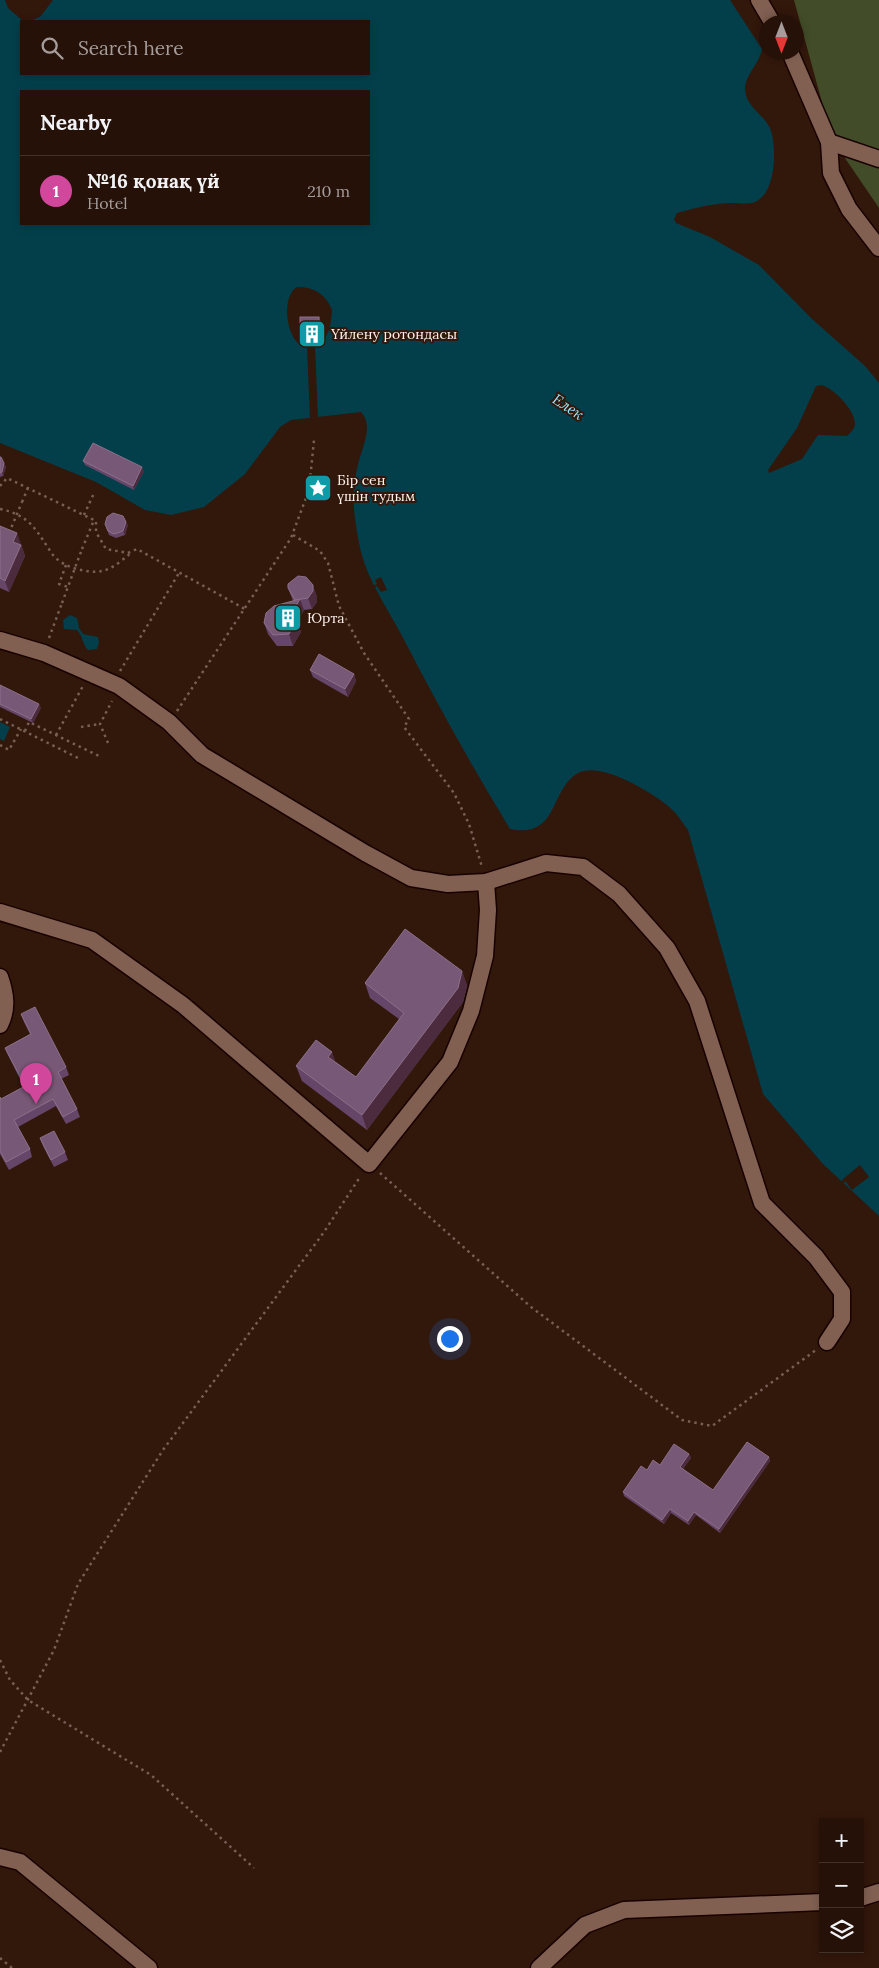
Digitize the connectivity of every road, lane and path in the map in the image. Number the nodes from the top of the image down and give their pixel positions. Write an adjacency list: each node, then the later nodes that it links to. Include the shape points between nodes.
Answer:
1 (759, 0): 2 (lane)
2 (768, 15)
3 (793, 60): 4 (lane)
4 (829, 142): 5 (lane); 6 (lane, via 831,173 849,209)
5 (879, 159)
6 (879, 248)
7 (314, 440): 15 (path, via 309,490)
8 (0, 486): 9 (path, via 7,478)
9 (28, 488): 12 (path); 14 (path, bridge)
10 (94, 493): 12 (path)
11 (0, 509): 17 (path, via 26,519 54,556)
12 (84, 515): 13 (path)
13 (94, 520): 16 (path, via 106,549 128,553); 19 (path, bridge)
14 (8, 534)
15 (293, 535): 20 (path); 35 (path, via 320,551 328,563 339,606 364,653 409,719 404,727 454,793 469,824)
16 (137, 549): 17 (path, via 102,571); 18 (path)
17 (66, 565): 19 (path, via 59,584)
18 (180, 573): 20 (path); 24 (path)
19 (68, 587): 22 (path, bridge)
20 (245, 609): 26 (path)
21 (0, 640): 22 (lane)
22 (44, 653): 23 (lane)
23 (90, 673): 24 (lane); 30 (path)
24 (116, 684): 26 (lane); 27 (path)
25 (0, 719): 29 (path)
26 (170, 722): 35 (lane, via 202,755 412,878 448,884)
27 (100, 724): 28 (path); 31 (path)
28 (80, 727)
29 (23, 730): 30 (path, via 29,722); 32 (path, via 10,750); 34 (path)
30 (56, 735): 33 (path)
31 (108, 744)
32 (0, 745)
33 (99, 756)
34 (80, 759)
35 (486, 882): 39 (lane, via 485,956 471,1011 450,1062); 40 (lane, via 546,863 584,867 619,894 667,948 697,1001 762,1203 816,1257 842,1292 842,1319)
36 (0, 912): 39 (lane, via 92,940 183,1005)
37 (0, 977): 38 (lane, via 5,991 6,1014)
38 (0, 1025)
39 (369, 1164): 40 (path, via 531,1307 682,1420 712,1426); 42 (path, via 324,1232 157,1458 78,1584 54,1650)
40 (827, 1342)
41 (0, 1660): 42 (path, via 10,1680)
42 (28, 1700): 43 (path); 45 (path, via 151,1774)
43 (0, 1752)
44 (0, 1857): 51 (lane, via 20,1862)
45 (254, 1868)
46 (879, 1892): 47 (lane)
47 (864, 1897)
48 (819, 1902): 52 (lane, via 624,1910 585,1925)
49 (0, 1958): 50 (path)
50 (12, 1968)
51 (149, 1968)
52 (539, 1968)

